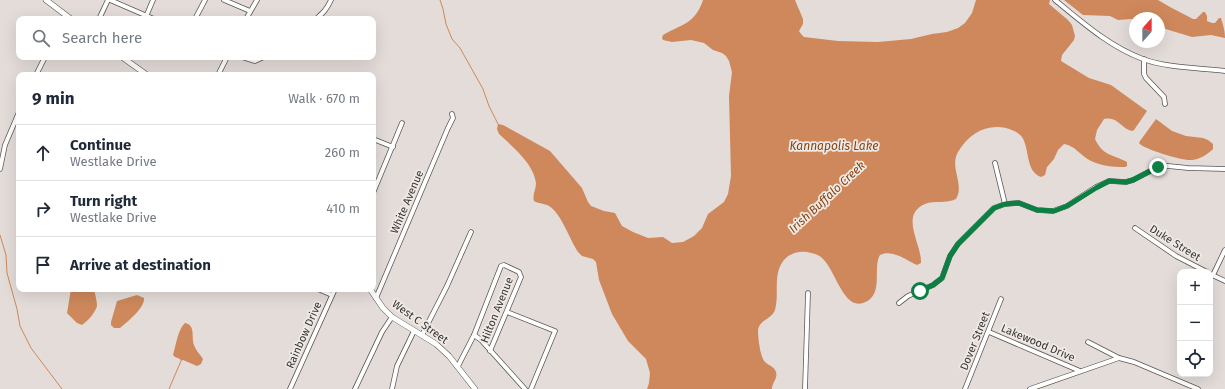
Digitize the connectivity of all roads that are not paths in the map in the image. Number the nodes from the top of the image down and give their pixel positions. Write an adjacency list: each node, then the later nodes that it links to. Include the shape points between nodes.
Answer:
1 (46, 0): 10 (main road)
2 (109, 0): 11 (street); 12 (street)
3 (153, 0): 13 (street)
4 (205, 0): 14 (street)
5 (224, 0): 9 (street)
6 (257, 0): 9 (street)
7 (331, 0): 16 (street)
8 (1055, 0): 20 (street, via 1112,44)
9 (250, 11): 15 (street)
10 (63, 16)
11 (101, 16)
12 (143, 16)
13 (145, 16)
14 (197, 16)
15 (248, 16)
16 (320, 16)
17 (44, 60): 22 (street)
18 (130, 60): 23 (main road)
19 (226, 60): 24 (street)
20 (1144, 60): 21 (street); 25 (street, via 1144,74 1164,97)
21 (1225, 71)
22 (38, 72)
23 (144, 72)
24 (220, 72)
25 (1165, 104)
26 (452, 114): 48 (street, White Avenue, via 453,118)
27 (16, 119): 33 (street, via 5,145)
28 (402, 123): 30 (street)
29 (376, 140): 30 (street)
30 (393, 147): 34 (street)
31 (995, 163): 35 (street)
32 (1225, 168): 35 (street, via 1158,167 1133,180 1109,181 1054,211 1037,210 1019,203)
33 (0, 169)
34 (376, 182)
35 (1005, 204): 50 (street, via 994,208 958,244 950,256 942,278)
36 (1135, 228): 39 (street, Duke Street, via 1176,256)
37 (471, 232): 55 (street)
38 (1225, 250): 40 (street)
39 (1201, 269)
40 (1213, 273)
41 (1213, 275): 42 (street)
42 (1225, 281)
43 (325, 292): 47 (street)
44 (334, 292): 47 (street, Rainbow Drive)
45 (372, 292): 48 (main road, West C Street)
46 (808, 293): 68 (street)
47 (332, 295): 62 (street, Rainbow Drive)
48 (376, 298): 52 (main road, West C Street)
49 (1002, 299): 54 (street, Dover Street)
50 (899, 303)
51 (507, 312): 56 (street, Hilton Avenue, via 521,277 520,272 504,265 501,266); 58 (street, Hilton Avenue); 67 (street, via 555,331)
52 (392, 316): 53 (main road, West C Street); 63 (street)
53 (414, 331): 55 (main road, West C Street); 64 (street, via 397,366)
54 (989, 332): 61 (street, Lakewood Drive); 69 (street, Dover Street)
55 (422, 335): 60 (main road, West C Street, via 436,344)
56 (474, 336): 58 (street); 60 (street)
57 (1088, 342): 59 (street)
58 (490, 351): 66 (street)
59 (1119, 358): 61 (street); 71 (street)
60 (458, 366): 65 (main road, West C Street)
61 (1080, 371): 70 (street)
62 (290, 389)
63 (355, 389)
64 (392, 389)
65 (476, 389)
66 (525, 389)
67 (531, 389)
68 (805, 389)
69 (965, 389)
70 (1030, 389)
71 (1197, 389)

